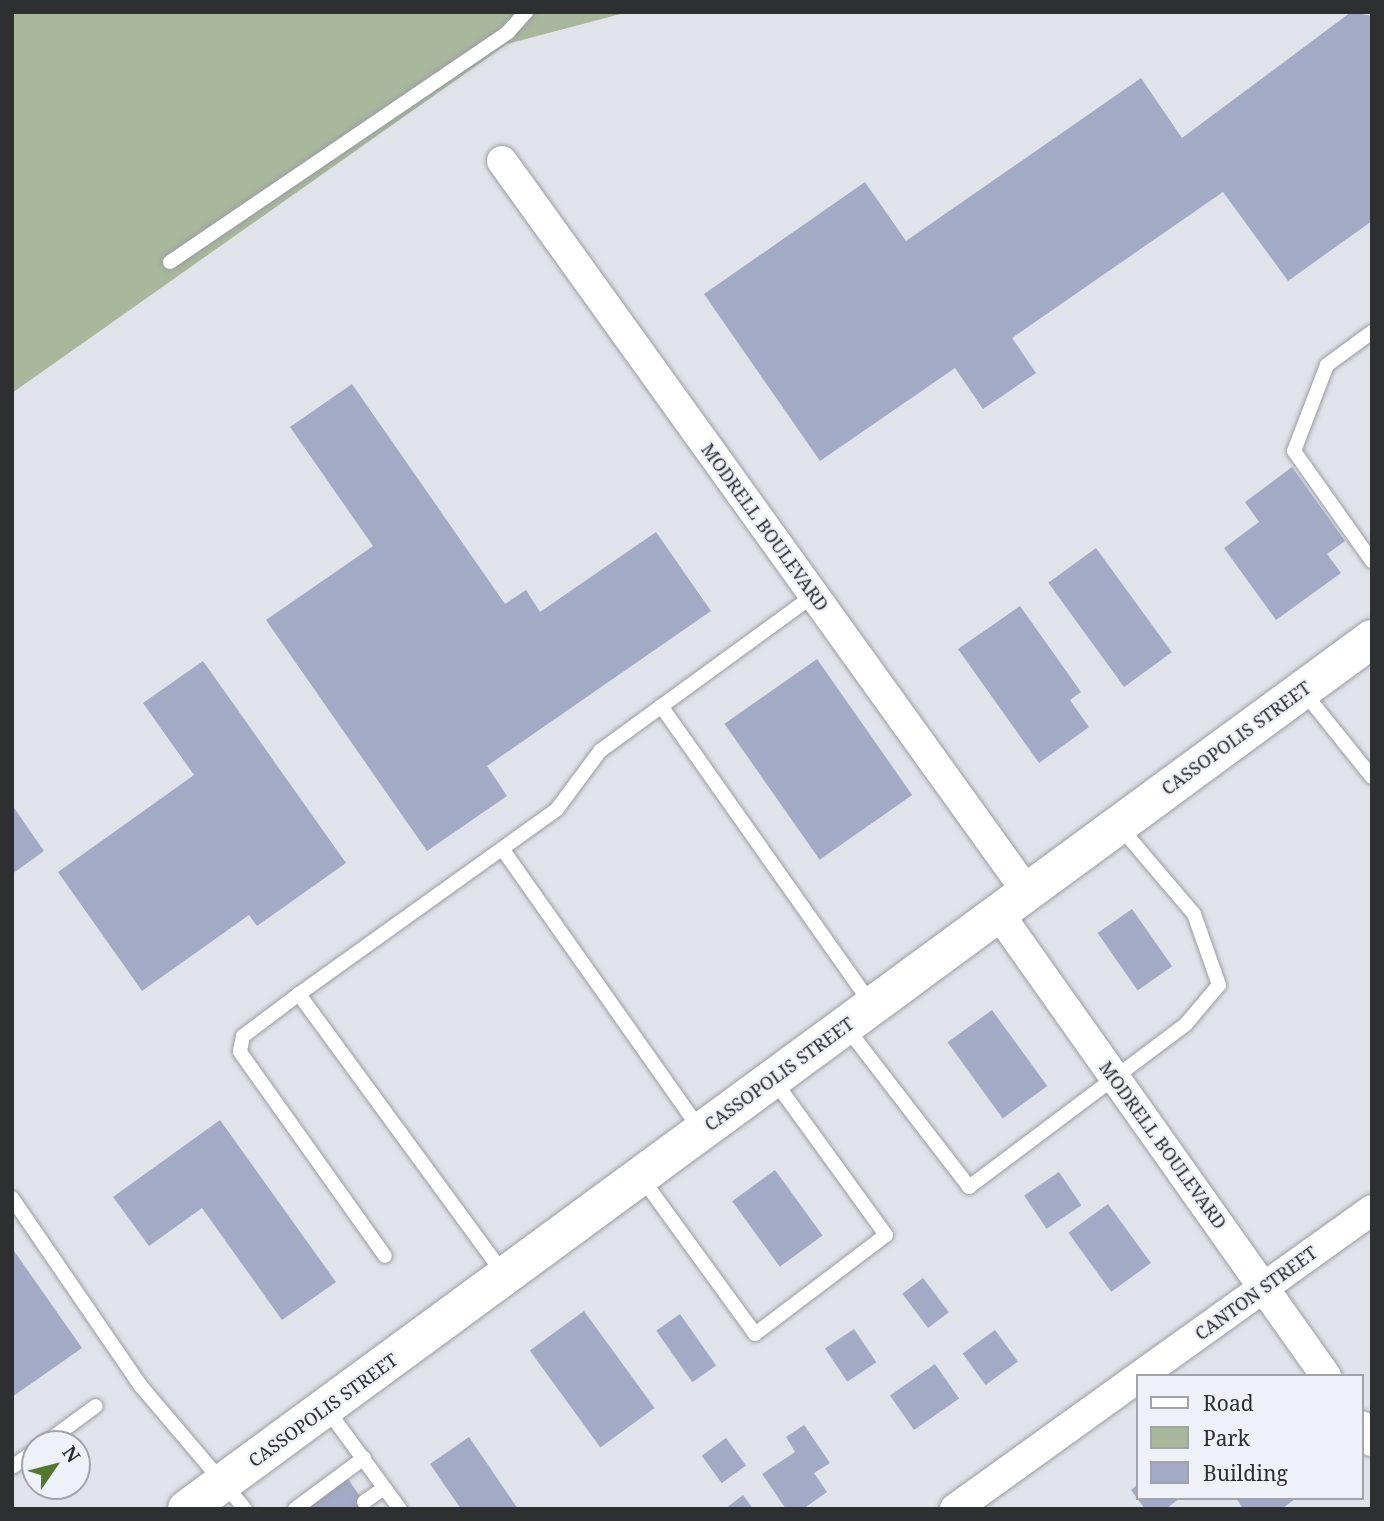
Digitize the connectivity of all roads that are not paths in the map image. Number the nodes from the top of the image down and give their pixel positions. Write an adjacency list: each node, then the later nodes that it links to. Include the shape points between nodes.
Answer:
1 (526, 12): 3 (lane, via 508,32)
2 (502, 161): 6 (street, MODRELL BOULEVARD)
3 (170, 262)
4 (1372, 332): 5 (lane, via 1327,365 1294,451)
5 (1372, 561)
6 (814, 595): 9 (lane); 13 (street, MODRELL BOULEVARD)
7 (1372, 639): 8 (main road, CASSOPOLIS STREET)
8 (1302, 690): 10 (lane); 11 (main road, CASSOPOLIS STREET)
9 (661, 706): 12 (lane, via 600,751 557,809); 15 (lane)
10 (1372, 777)
11 (1119, 825): 13 (main road, CASSOPOLIS STREET); 16 (lane, via 1194,914 1219,985 1186,1024)
12 (503, 850): 14 (lane); 18 (lane)
13 (1013, 903): 15 (main road, CASSOPOLIS STREET); 16 (street, MODRELL BOULEVARD)
14 (299, 994): 22 (lane, via 243,1036 240,1052); 23 (lane)
15 (859, 1016): 16 (lane, via 969,1186); 17 (main road, CASSOPOLIS STREET)
16 (1114, 1077): 24 (street, MODRELL BOULEVARD)
17 (773, 1079): 18 (main road, CASSOPOLIS STREET); 19 (lane, via 886,1234 755,1334)
18 (701, 1130): 19 (main road, CASSOPOLIS STREET)
19 (640, 1176): 23 (main road, CASSOPOLIS STREET)
20 (12, 1198): 33 (lane, via 140,1385)
21 (1372, 1210): 24 (street, CANTON STREET)
22 (384, 1256)
23 (506, 1278): 29 (main road, CASSOPOLIS STREET)
24 (1264, 1287): 25 (street, CANTON STREET); 26 (street, MODRELL BOULEVARD)
25 (1143, 1374)
26 (1325, 1374)
27 (1136, 1379): 38 (street, CANTON STREET)
28 (96, 1406): 30 (lane)
29 (326, 1408): 31 (lane); 33 (main road, CASSOPOLIS STREET)
30 (63, 1430)
31 (364, 1458): 32 (lane); 36 (lane)
32 (384, 1488): 34 (lane); 37 (lane)
33 (234, 1495): 35 (main road, CASSOPOLIS STREET)
34 (365, 1502)
35 (187, 1509)
36 (295, 1509)
37 (400, 1509)
38 (955, 1509)

